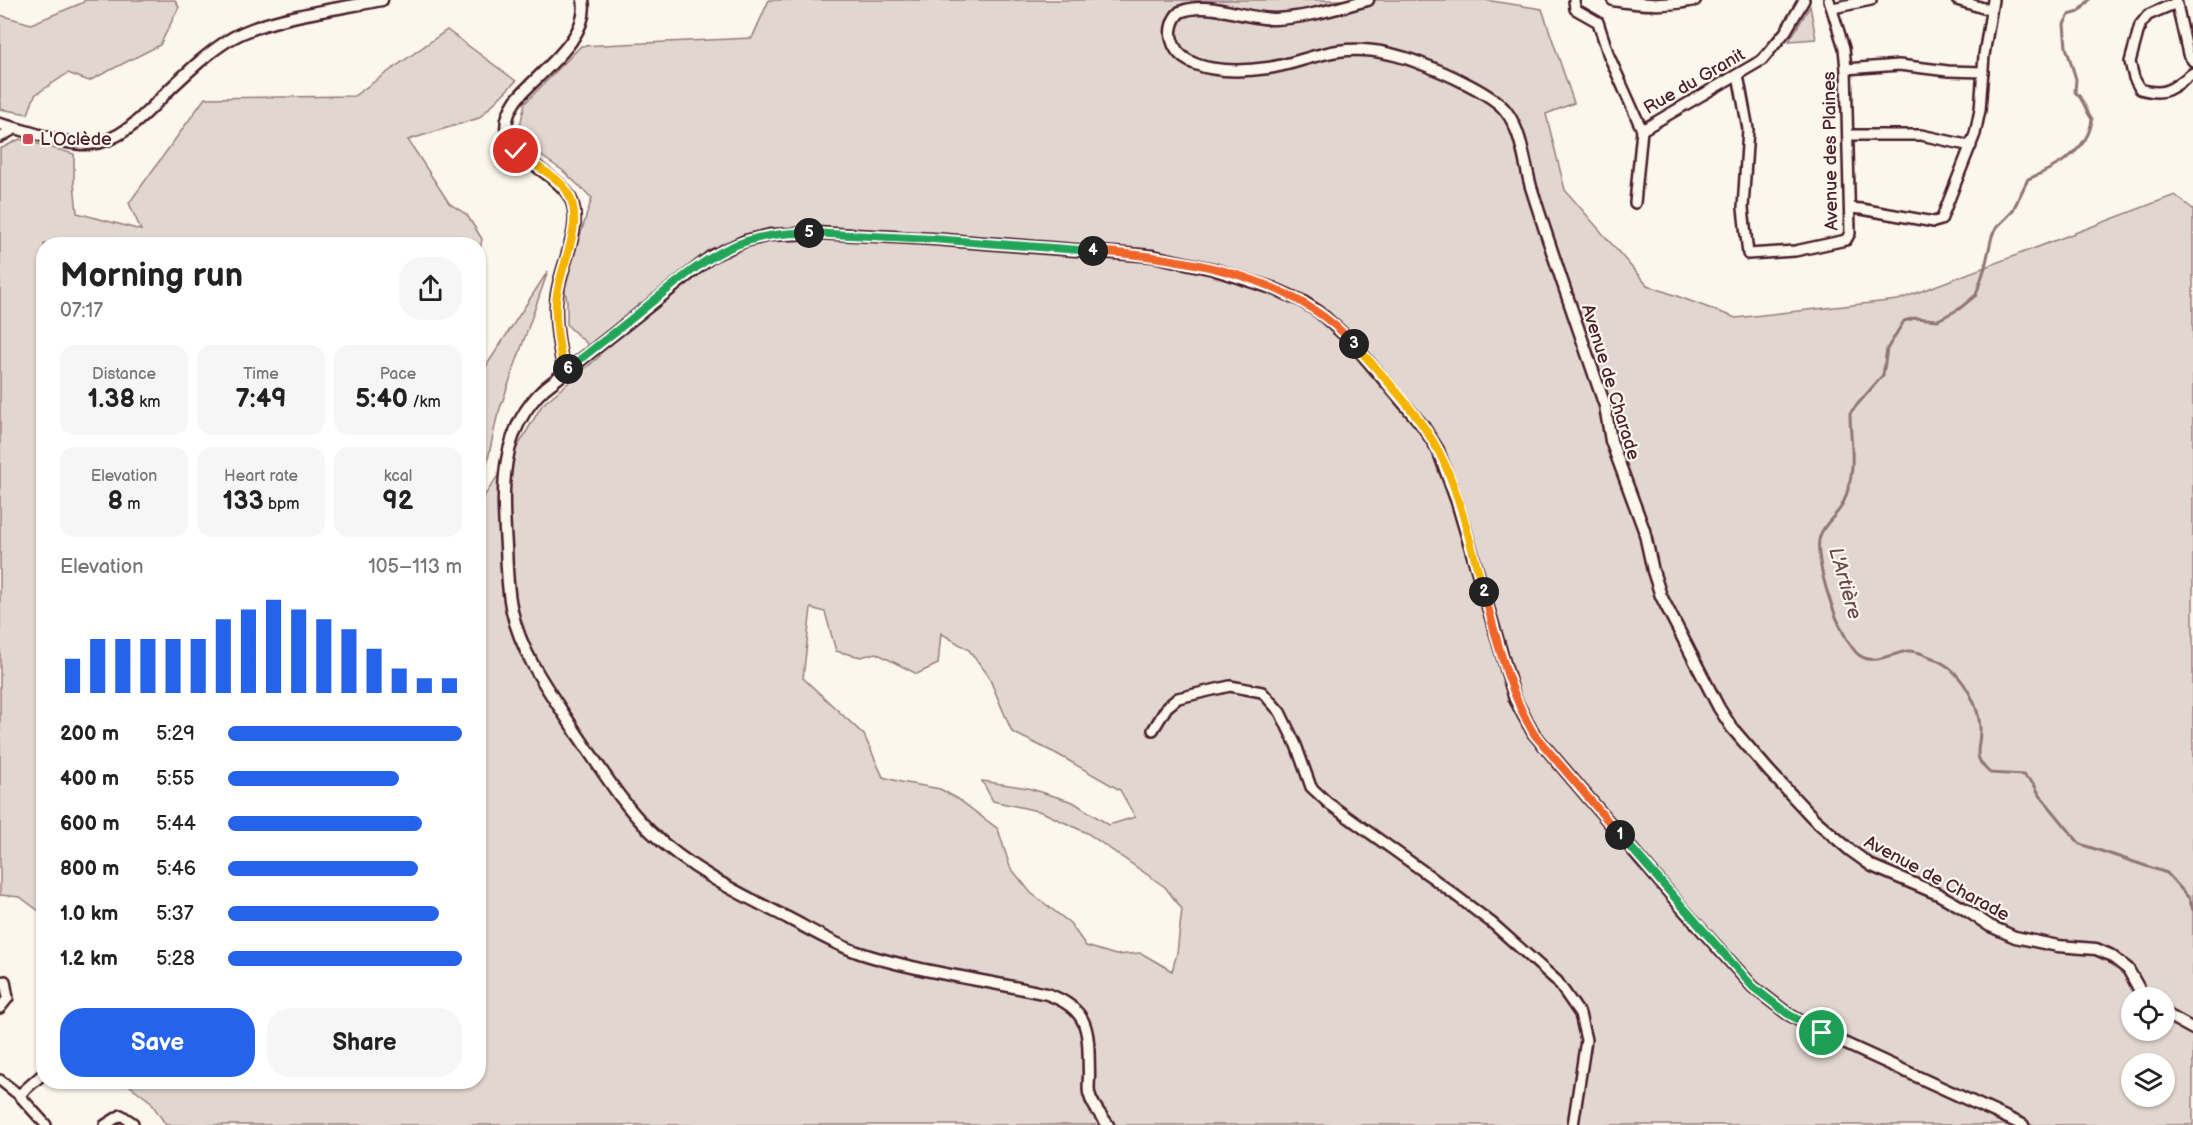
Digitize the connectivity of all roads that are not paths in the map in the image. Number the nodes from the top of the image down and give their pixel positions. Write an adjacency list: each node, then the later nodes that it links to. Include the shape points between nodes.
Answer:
1 (382, 0): 12 (street)
2 (583, 0): 28 (street, via 584,18 577,35 516,100 508,112 507,124 516,151 561,184 574,211 574,227 560,274 556,305)
3 (1368, 0): 31 (street, Avenue de Charade, via 1293,18 1272,19 1215,2 1192,4 1175,16 1172,39 1182,58 1193,64 1225,69 1270,68 1338,51 1382,52 1423,64 1484,93 1504,109 1516,131 1605,406 1614,452 1644,530 1661,596 1732,728 1814,819 1872,866 1938,894 2015,937 2110,955 2128,969)
4 (1574, 0): 22 (street, via 1575,9 1598,22)
5 (1613, 0): 6 (street, via 1649,6)
6 (1695, 0)
7 (1804, 0): 19 (street, Rue du Granit, via 1786,31 1762,60)
8 (1871, 0): 13 (street)
9 (1957, 0): 14 (street)
10 (1993, 0): 14 (street)
11 (2176, 2): 15 (street); 18 (street, via 2148,15 2140,25 2130,62 2140,89 2156,94 2168,91)
12 (347, 3): 21 (street, via 263,25 228,41 110,139 90,144 72,142)
13 (1831, 4): 16 (street, Avenue des Plaines)
14 (1990, 10): 17 (street)
15 (2193, 61)
16 (1846, 69): 17 (street, via 1899,65); 23 (street, Avenue des Plaines)
17 (1983, 72): 25 (street, via 1980,110)
18 (2193, 73)
19 (1738, 75): 22 (street, Rue du Granit); 27 (street, Avenue des Plaines, via 1748,129 1743,208 1748,254 1795,251 1846,240 1850,233)
20 (0, 124): 21 (street)
21 (16, 128): 24 (street)
22 (1642, 130): 26 (street)
23 (1848, 135): 25 (street, via 1921,135); 27 (street, Avenue des Plaines)
24 (0, 138)
25 (1971, 146): 27 (street, via 1944,216 1938,222)
26 (1635, 203)
27 (1850, 208)
28 (564, 373): 41 (street, via 527,407 509,445 504,517 511,608 533,666 610,783 632,812 666,845 704,873 814,932 857,952 1047,994 1070,1004 1086,1025 1089,1092); 43 (street, via 712,256 770,235 933,239 1153,256 1213,269 1302,301 1350,340 1438,450 1458,501 1515,699 1524,716 1534,734 1683,909 1753,987 1788,1014)
29 (1153, 730): 42 (street, via 1167,706 1178,698 1230,686 1262,692 1280,712 1311,787 1483,916 1557,981 1580,1014 1586,1040)
30 (5, 981): 32 (street, via 8,998)
31 (2138, 987)
32 (0, 1008)
33 (2175, 1019): 34 (street)
34 (2193, 1029)
35 (0, 1080): 37 (street)
36 (36, 1080): 37 (street)
37 (19, 1095): 39 (street)
38 (133, 1123): 40 (street, via 121,1115)
39 (46, 1125)
40 (105, 1125)
41 (1108, 1125)
42 (1573, 1125)
43 (2023, 1125)

